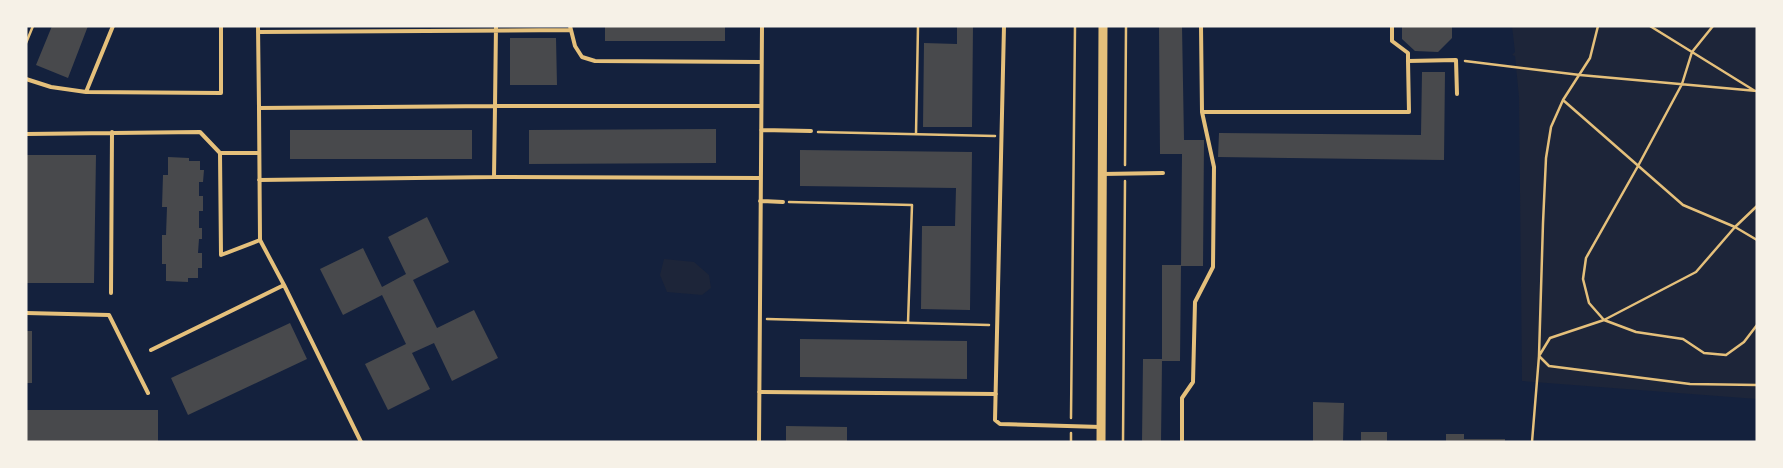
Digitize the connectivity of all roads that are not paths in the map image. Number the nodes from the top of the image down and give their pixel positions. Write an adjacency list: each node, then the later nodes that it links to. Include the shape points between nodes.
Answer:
1 (113, 26): 15 (lane)
2 (221, 26): 15 (lane, via 221,93)
3 (258, 26): 11 (lane)
4 (762, 26): 13 (lane)
5 (1004, 26): 41 (lane)
6 (1102, 26): 28 (street)
7 (1201, 26): 20 (lane)
8 (1392, 26): 12 (lane, via 1392,41 1408,54)
9 (570, 28): 10 (lane); 13 (lane, via 582,57 595,61)
10 (496, 29): 11 (lane); 17 (lane)
11 (258, 32): 19 (lane)
12 (1408, 61): 16 (lane, via 1456,60); 20 (lane, via 1409,112)
13 (761, 62): 18 (lane)
14 (26, 79): 15 (lane, via 51,87)
15 (86, 92)
16 (1457, 94)
17 (494, 106): 18 (lane); 19 (lane); 29 (lane)
18 (761, 106): 21 (lane)
19 (259, 108): 25 (lane)
20 (1202, 112): 46 (lane, via 1214,167 1213,266 1194,302 1193,382 1182,398)
21 (761, 130): 22 (lane); 30 (lane)
22 (811, 131)
23 (112, 132): 24 (lane); 26 (lane, via 200,132); 36 (lane)
24 (26, 134)
25 (259, 153): 26 (lane); 31 (lane)
26 (220, 154): 34 (lane, via 221,255)
27 (1164, 173): 28 (lane)
28 (1102, 174): 42 (street)
29 (494, 177): 30 (lane); 31 (lane)
30 (760, 178): 32 (lane)
31 (259, 180): 34 (lane)
32 (760, 201): 33 (lane); 39 (lane)
33 (783, 202)
34 (260, 240): 35 (lane)
35 (284, 285): 38 (lane); 43 (lane)
36 (111, 293)
37 (26, 313): 40 (lane, via 109,315)
38 (151, 350)
39 (759, 392): 41 (lane); 44 (lane)
40 (148, 393)
41 (996, 394): 42 (lane, via 996,420 1000,424)
42 (1101, 427): 45 (street)
43 (361, 442)
44 (759, 442)
45 (1101, 442)
46 (1182, 442)

